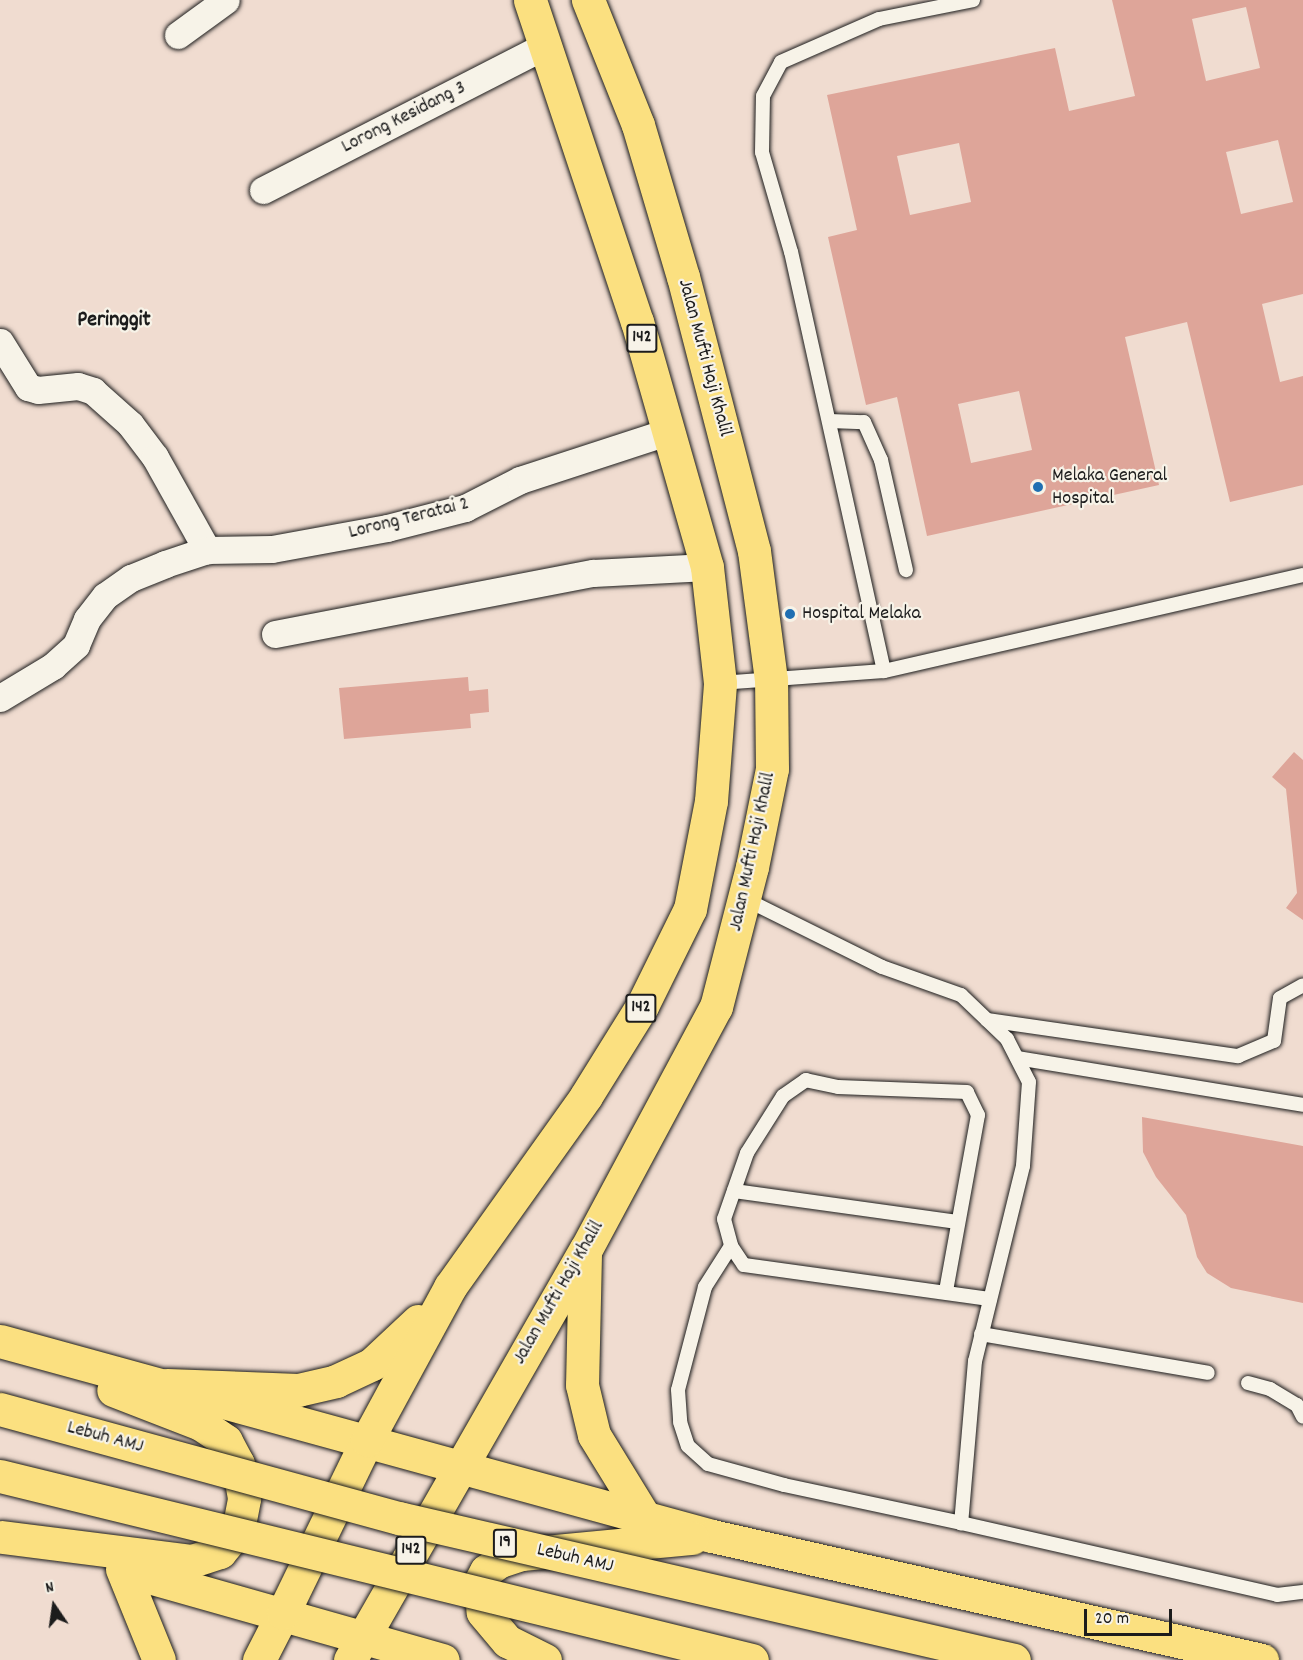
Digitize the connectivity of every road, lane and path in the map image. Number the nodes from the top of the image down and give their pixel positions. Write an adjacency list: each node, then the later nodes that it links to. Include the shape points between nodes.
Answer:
1 (226, 0): 5 (street)
2 (530, 0): 6 (main road, 142)
3 (588, 0): 17 (main road, Jalan Mufti Haji Khalil / 142, via 638,124 686,288 754,551)
4 (973, 0): 9 (lane, via 879,19 781,62 763,96 762,153 791,252)
5 (178, 35)
6 (545, 46): 7 (street, Lorong Kesidang 3); 10 (main road, 142)
7 (263, 190)
8 (0, 342): 11 (street, via 28,387 38,390 78,386 93,391 130,424 155,457)
9 (829, 421): 13 (lane, via 864,422 881,460); 16 (lane)
10 (670, 431): 11 (street, Lorong Teratai 2, via 520,480 465,508 387,528 272,549); 12 (main road, 142)
11 (207, 550): 19 (street, Lorong Teratai 2, via 131,578 105,596 87,619 76,645 53,666)
12 (707, 567): 15 (street, via 593,573); 18 (main road, 142)
13 (906, 570)
14 (1303, 575): 16 (lane)
15 (275, 634)
16 (884, 671): 17 (lane)
17 (771, 680): 18 (lane); 20 (main road, Jalan Mufti Haji Khalil / 142, via 772,769)
18 (720, 683): 29 (main road, 142, via 711,801 690,909 642,1006 598,1076)
19 (0, 698)
20 (745, 899): 22 (lane, via 882,967 961,995); 28 (main road, Jalan Mufti Haji Khalil / 142, via 716,1007)
21 (1303, 985): 22 (lane, via 1280,998 1274,1041 1238,1056)
22 (987, 1020): 23 (lane, via 1007,1039)
23 (1017, 1058): 24 (lane); 31 (lane, via 1029,1082 1023,1166)
24 (1303, 1105)
25 (734, 1191): 26 (lane); 26 (lane, via 747,1153 777,1105 806,1080 838,1087 967,1092 978,1115); 27 (lane, via 724,1219)
26 (956, 1222): 30 (lane)
27 (731, 1246): 30 (lane, via 744,1264); 43 (lane, via 705,1287 678,1390 680,1422 687,1446 708,1464)
28 (586, 1249): 40 (main road, Jalan Mufti Haji Khalil / 142); 42 (main road, via 582,1385 594,1435)
29 (450, 1287): 36 (main road, via 392,1349 372,1364 336,1381 298,1390); 39 (main road, 142)
30 (946, 1291): 31 (lane)
31 (990, 1299): 32 (lane)
32 (981, 1334): 34 (lane); 43 (lane, via 975,1361)
33 (0, 1343): 36 (main road); 45 (main road, via 201,1424 226,1441 238,1464 244,1498 238,1530 220,1552 192,1560)
34 (1208, 1372)
35 (1248, 1383): 38 (lane, via 1270,1389 1297,1405)
36 (167, 1385): 39 (main road)
37 (0, 1409): 55 (main road, Lebuh AMJ / 19, bridge, via 399,1518)
38 (1303, 1417)
39 (367, 1440): 40 (main road); 48 (main road, 142)
40 (460, 1464): 42 (main road); 49 (main road, Jalan Mufti Haji Khalil / 142)
41 (0, 1476): 54 (main road, bridge)
42 (645, 1518): 44 (main road)
43 (961, 1523): 47 (lane, via 1277,1595)
44 (712, 1536): 53 (main road, via 522,1554 493,1566 479,1584 483,1612 507,1641); 56 (main road)
45 (1, 1537): 46 (main road)
46 (122, 1569): 48 (main road); 50 (main road)
47 (1303, 1592)
48 (283, 1613): 49 (main road); 51 (main road)
49 (357, 1648): 52 (main road)
50 (159, 1660)
51 (259, 1660)
52 (443, 1660)
53 (544, 1660)
54 (752, 1660)
55 (1014, 1660)
56 (1262, 1660)

